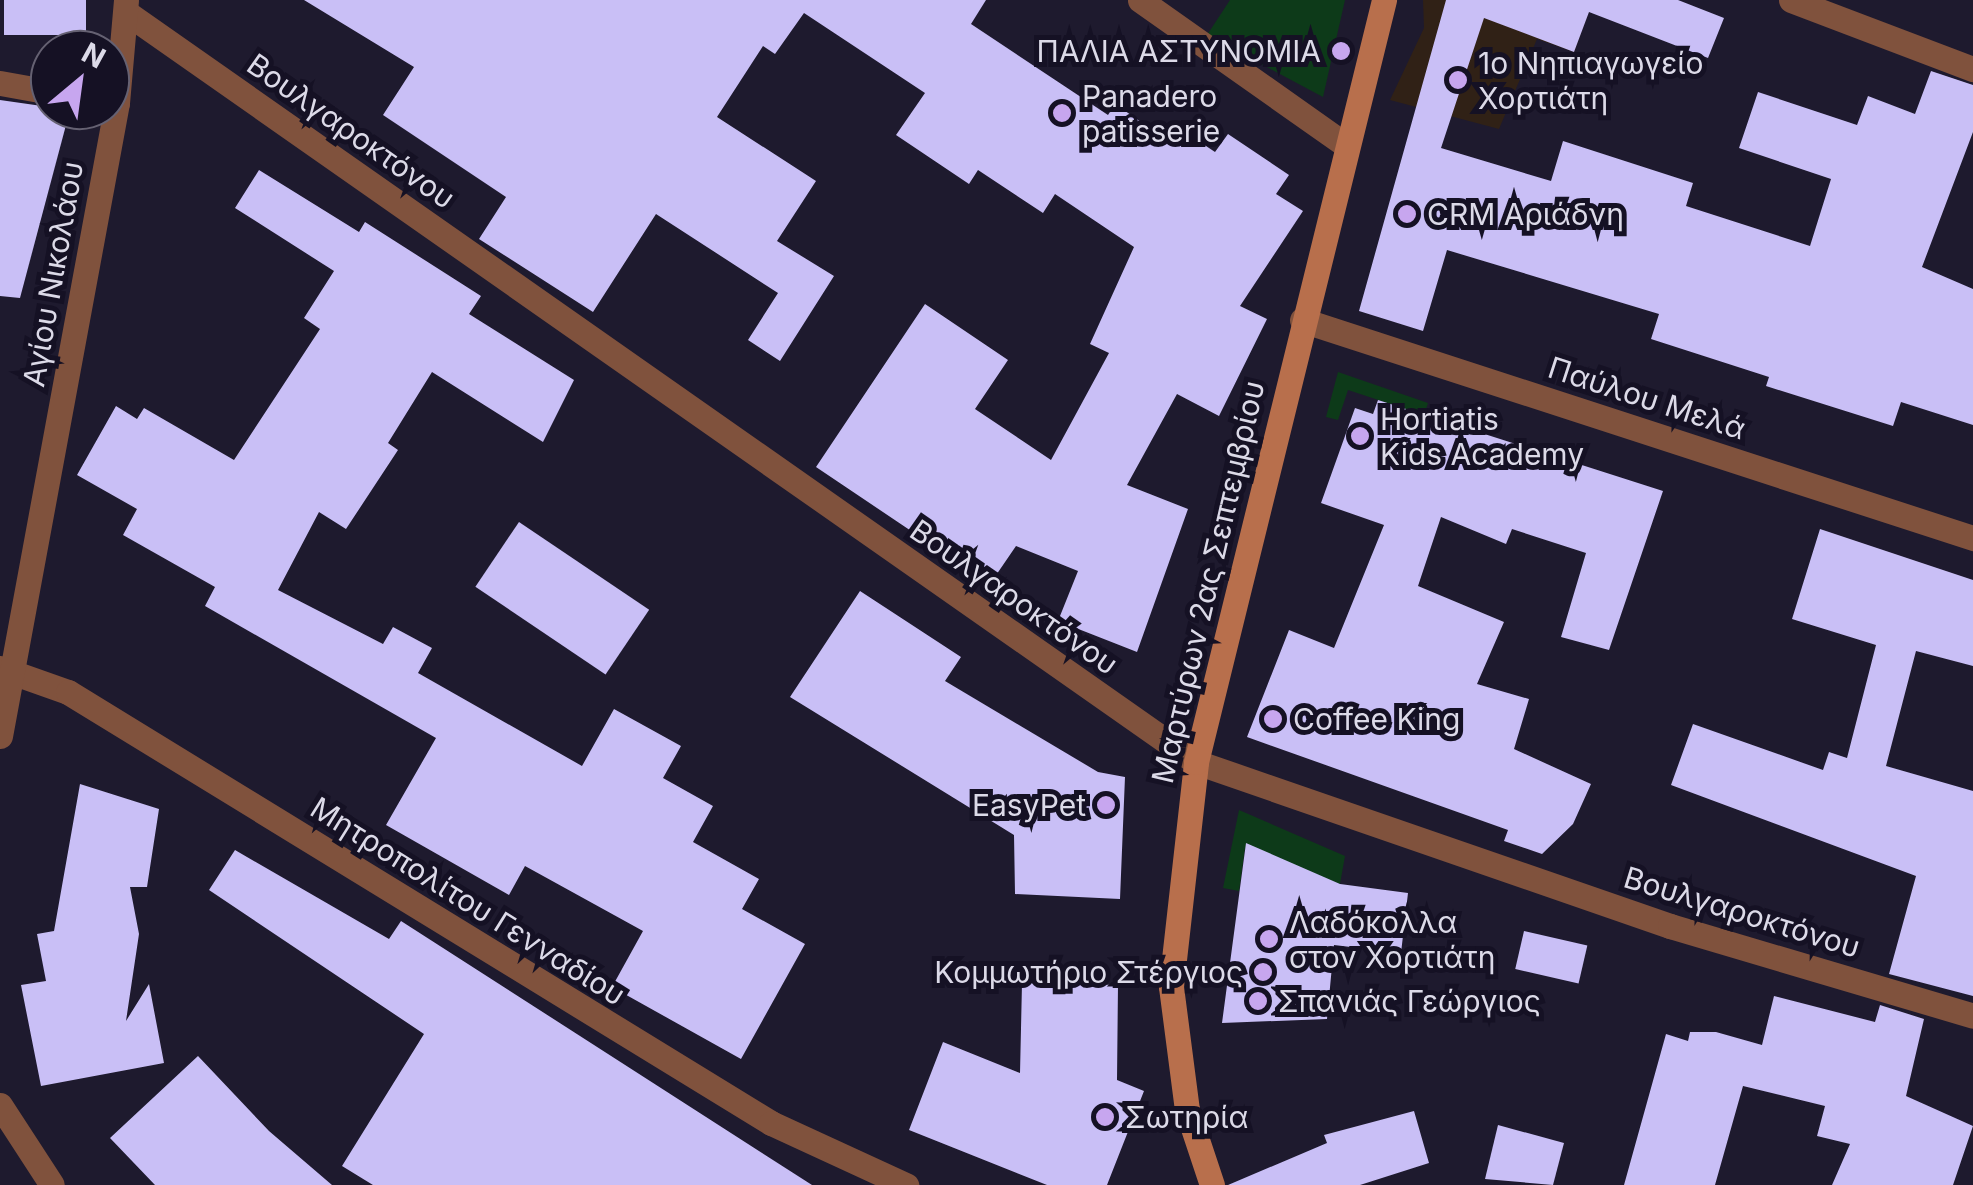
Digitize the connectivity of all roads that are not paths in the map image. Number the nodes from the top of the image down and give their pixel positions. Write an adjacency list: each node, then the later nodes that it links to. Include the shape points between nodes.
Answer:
1 (1140, 0): 9 (street)
2 (1384, 0): 9 (street, Μαρτύρων 2ας Σεπτεμβρίου)
3 (1790, 0): 5 (street)
4 (126, 6): 14 (street, Βουλγαροκτόνου)
5 (1973, 69)
6 (0, 83): 7 (street)
7 (30, 88)
8 (109, 130): 12 (street, Αγίου Νικολάου)
9 (1344, 144): 10 (street, Μαρτύρων 2ας Σεπτεμβρίου)
10 (1302, 320): 11 (street, Παύλου Μελά); 14 (street, Μαρτύρων 2ας Σεπτεμβρίου)
11 (1973, 538)
12 (7, 669): 13 (street, Αγίου Νικολάου); 18 (street, Μητροπολίτου Γενναδίου, via 68,692 720,1094)
13 (0, 736)
14 (1196, 762): 15 (street, Βουλγαροκτόνου, via 1670,926); 19 (street, Μαρτύρων 2ας Σεπτεμβρίου, via 1171,986 1188,1110)
15 (1973, 1016)
16 (0, 1105): 17 (street)
17 (52, 1185)
18 (906, 1185)
19 (1212, 1185)

